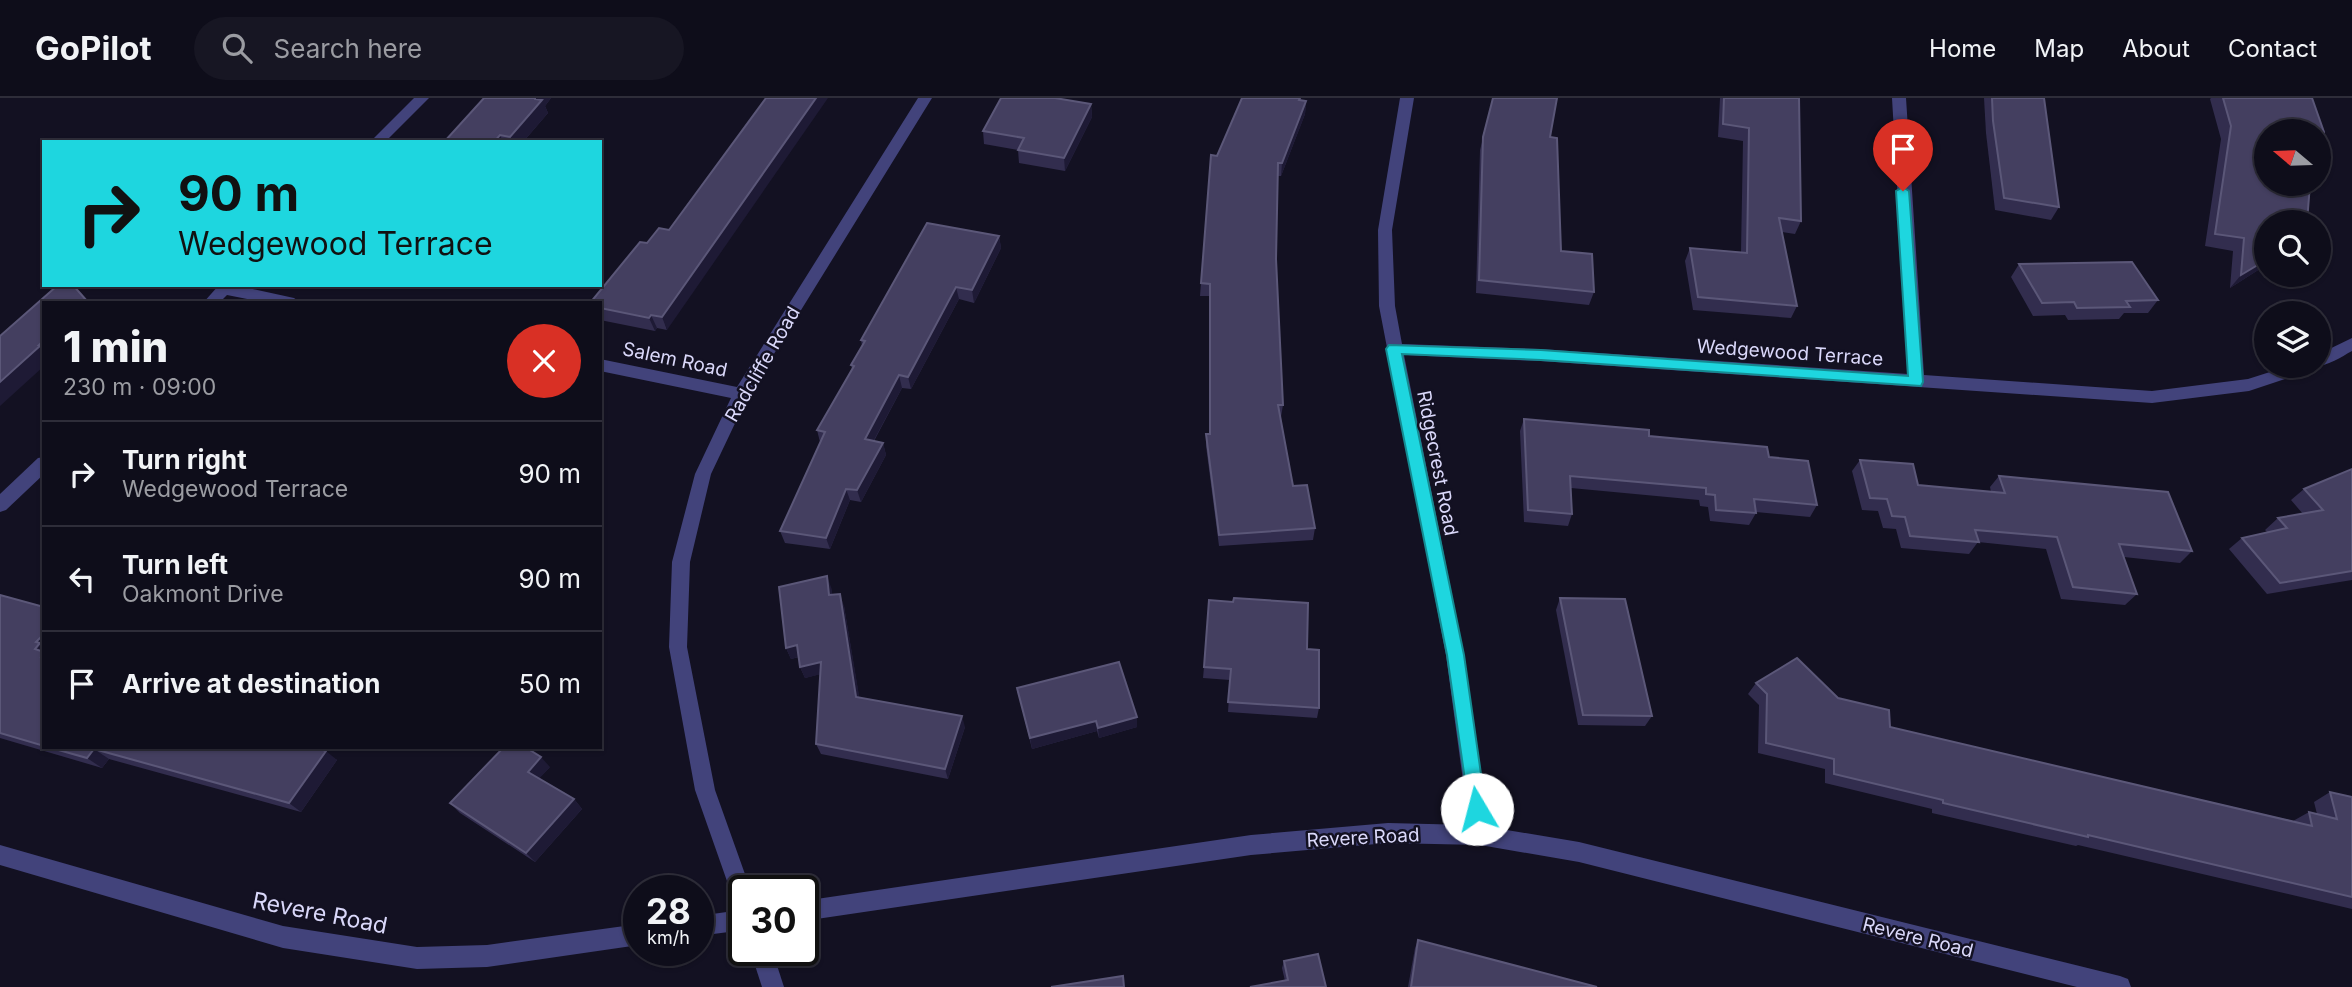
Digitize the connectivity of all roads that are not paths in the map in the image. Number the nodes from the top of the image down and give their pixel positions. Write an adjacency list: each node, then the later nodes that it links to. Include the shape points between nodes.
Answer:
1 (422, 98): 5 (street)
2 (925, 98): 15 (street, Radcliffe Road)
3 (1407, 98): 10 (street, Ridgecrest Road, via 1385,230 1387,306)
4 (1899, 98): 14 (street)
5 (379, 140)
6 (226, 287): 7 (street); 8 (street)
7 (212, 301)
8 (286, 301)
9 (2352, 344): 11 (street)
10 (1394, 349): 14 (street, Wedgewood Terrace); 18 (street, Ridgecrest Road, via 1455,655)
11 (2331, 355)
12 (602, 365): 15 (street, Salem Road)
13 (2270, 378): 14 (street, Wedgewood Terrace, via 2249,385 2152,397)
14 (1916, 382)
15 (741, 394): 20 (street, Radcliffe Road, via 703,474 681,562 678,647 705,790)
16 (42, 465): 17 (street)
17 (0, 505)
18 (1480, 835): 21 (street, Revere Road, via 1388,833 1251,845); 25 (street, Revere Road, via 1579,852)
19 (0, 855): 22 (street, Revere Road, via 283,937 417,958 487,956)
20 (735, 875)
21 (819, 909)
22 (623, 936)
23 (766, 966): 24 (street)
24 (773, 987)
25 (2120, 987)

